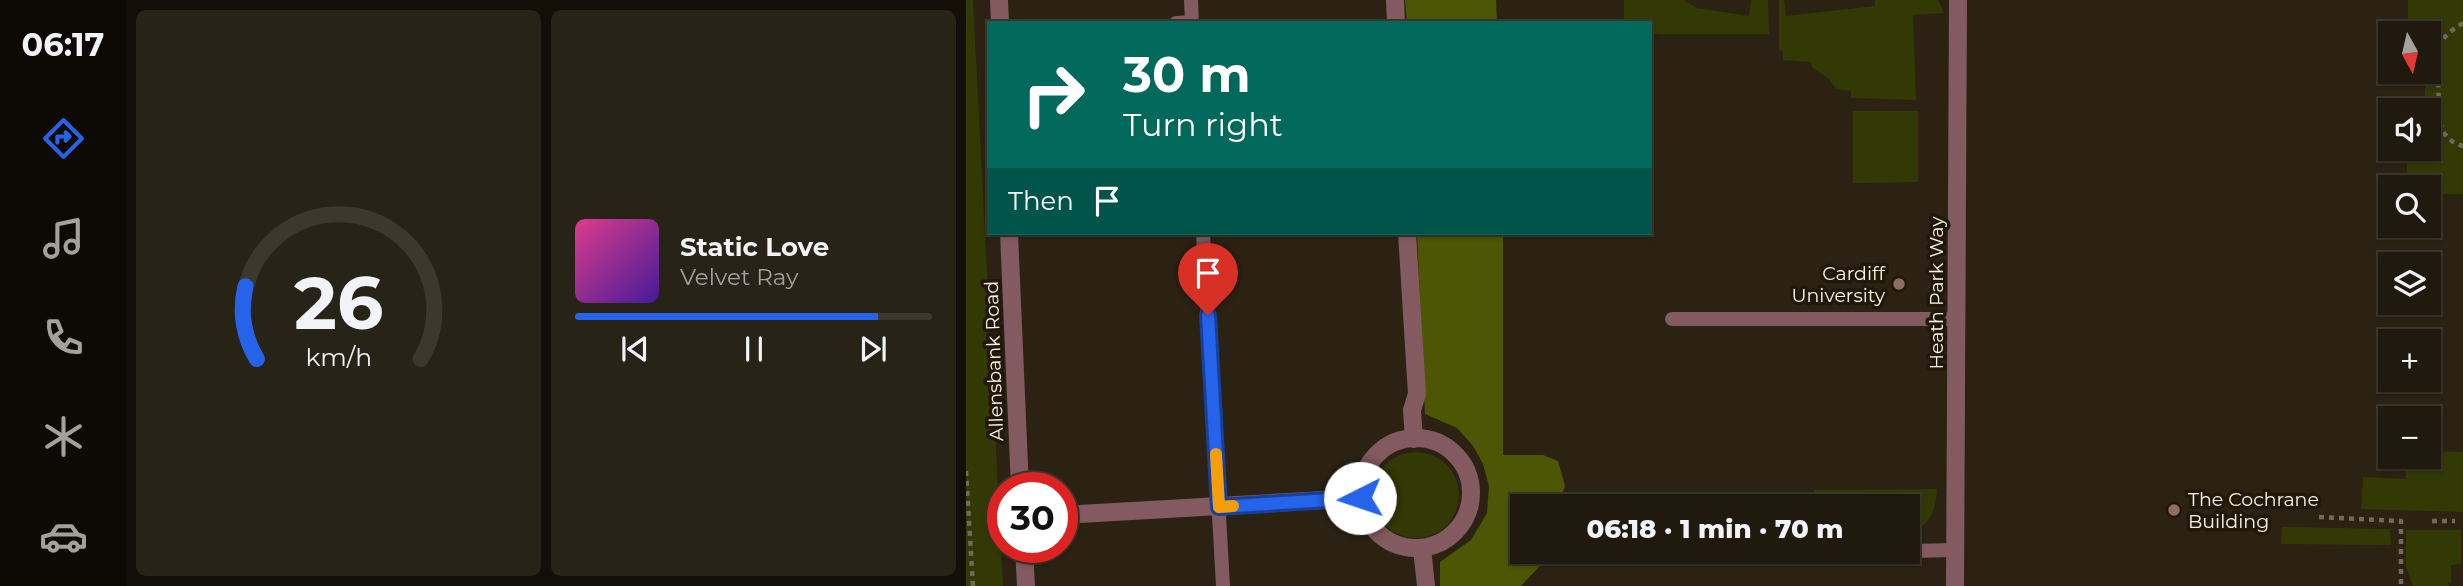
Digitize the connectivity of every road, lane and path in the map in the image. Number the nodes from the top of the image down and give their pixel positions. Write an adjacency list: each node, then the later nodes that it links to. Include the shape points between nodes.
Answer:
1 (999, 0): 5 (street)
2 (1191, 0): 6 (lane)
3 (1395, 0): 7 (street)
4 (1958, 0): 14 (street, Heath Park Way)
5 (1000, 21)
6 (1192, 21)
7 (1396, 21)
8 (2463, 23): 9 (path, via 2445,36 2440,47 2440,115 2448,138)
9 (2463, 146)
10 (1009, 235): 17 (street, Allensbank Road)
11 (1203, 235): 19 (lane)
12 (1407, 235): 15 (street, via 1417,394 1412,410)
13 (1672, 319): 14 (lane)
14 (1957, 319): 25 (street, Heath Park Way)
15 (1414, 439): 18 (street, via 1399,441 1376,456 1362,480); 24 (street, via 1429,439 1458,457 1471,488 1464,522 1453,535)
16 (966, 471): 28 (path)
17 (1019, 472)
18 (1360, 498): 19 (street); 24 (street, via 1373,528 1387,540)
19 (1219, 507): 20 (street); 30 (lane)
20 (1078, 514)
21 (2319, 517): 33 (path, via 2401,521)
22 (2432, 521): 23 (path)
23 (2455, 521)
24 (1422, 548): 31 (street)
25 (1956, 550): 26 (lane); 32 (street, Heath Park Way)
26 (1920, 551)
27 (1025, 563): 29 (street)
28 (973, 586)
29 (1026, 586)
30 (1223, 586)
31 (1426, 586)
32 (1955, 586)
33 (2401, 586)

